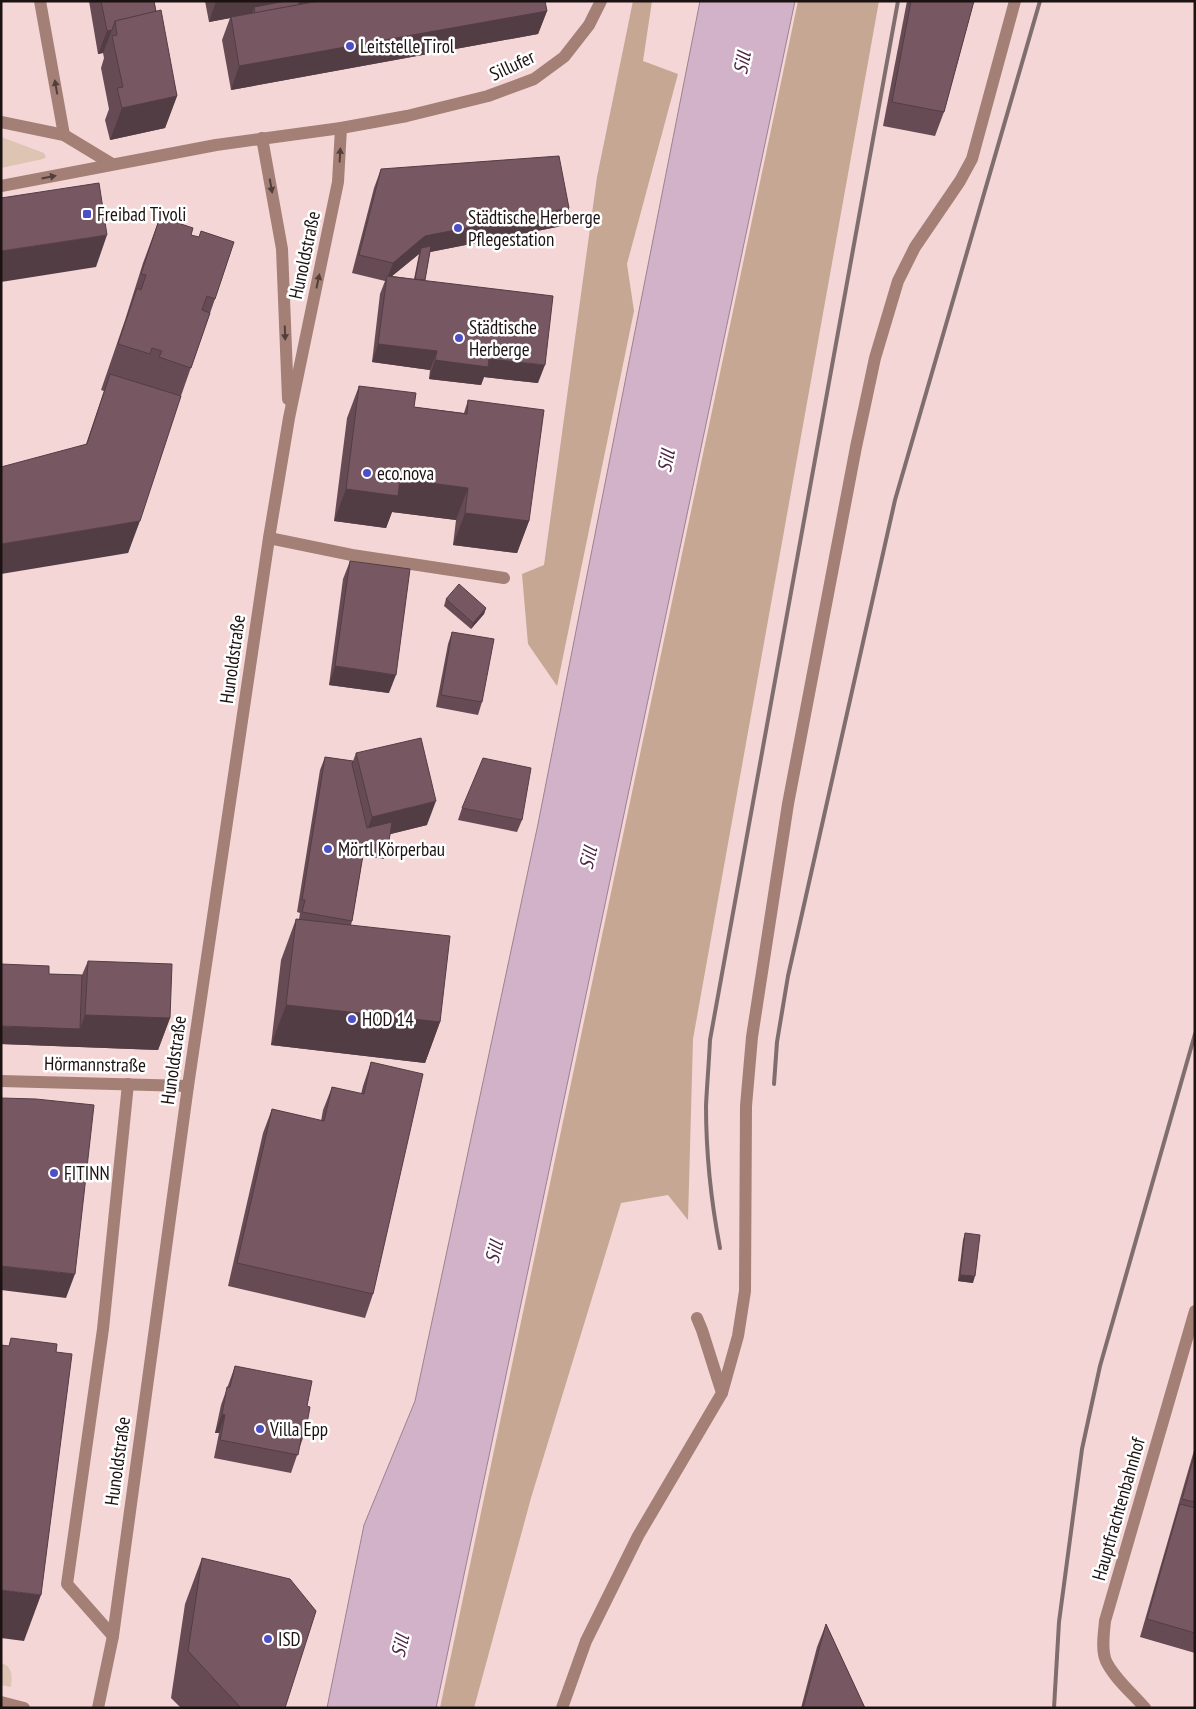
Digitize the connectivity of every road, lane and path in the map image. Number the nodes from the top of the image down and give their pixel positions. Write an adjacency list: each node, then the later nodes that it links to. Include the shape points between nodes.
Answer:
1 (40, 1): 6 (street, one-way to 1)
2 (601, 1): 5 (street, Sillufer, via 589,24 564,57 534,79 488,96)
3 (1015, 1): 18 (street, via 972,159 915,247 898,282 875,358 856,447 788,804 752,1037 746,1106 745,1291 738,1336)
4 (1, 122): 6 (street)
5 (341, 128): 7 (street); 10 (street, Hunoldstraße, one-way to 5, via 338,182)
6 (64, 135): 8 (street)
7 (262, 138): 8 (street); 10 (street, Hunoldstraße, one-way to 10, via 282,249)
8 (112, 164): 9 (street, one-way to 8)
9 (1, 186)
10 (289, 418): 11 (street, Hunoldstraße)
11 (269, 538): 12 (street, via 352,555); 15 (street, Hunoldstraße)
12 (504, 578)
13 (1, 1081): 14 (street, Hörmannstraße)
14 (128, 1084): 15 (street, Hörmannstraße); 19 (street, via 103,1329 67,1584)
15 (188, 1086): 19 (street, Hunoldstraße)
16 (1195, 1311): 24 (street, Hauptfrachtenbahnhof, via 1105,1621 1105,1660)
17 (697, 1318): 18 (street)
18 (722, 1393): 23 (street, via 634,1545 586,1642)
19 (112, 1636): 22 (street, Hunoldstraße)
20 (1, 1702): 21 (street)
21 (24, 1708)
22 (98, 1708)
23 (562, 1708)
24 (1144, 1708)

